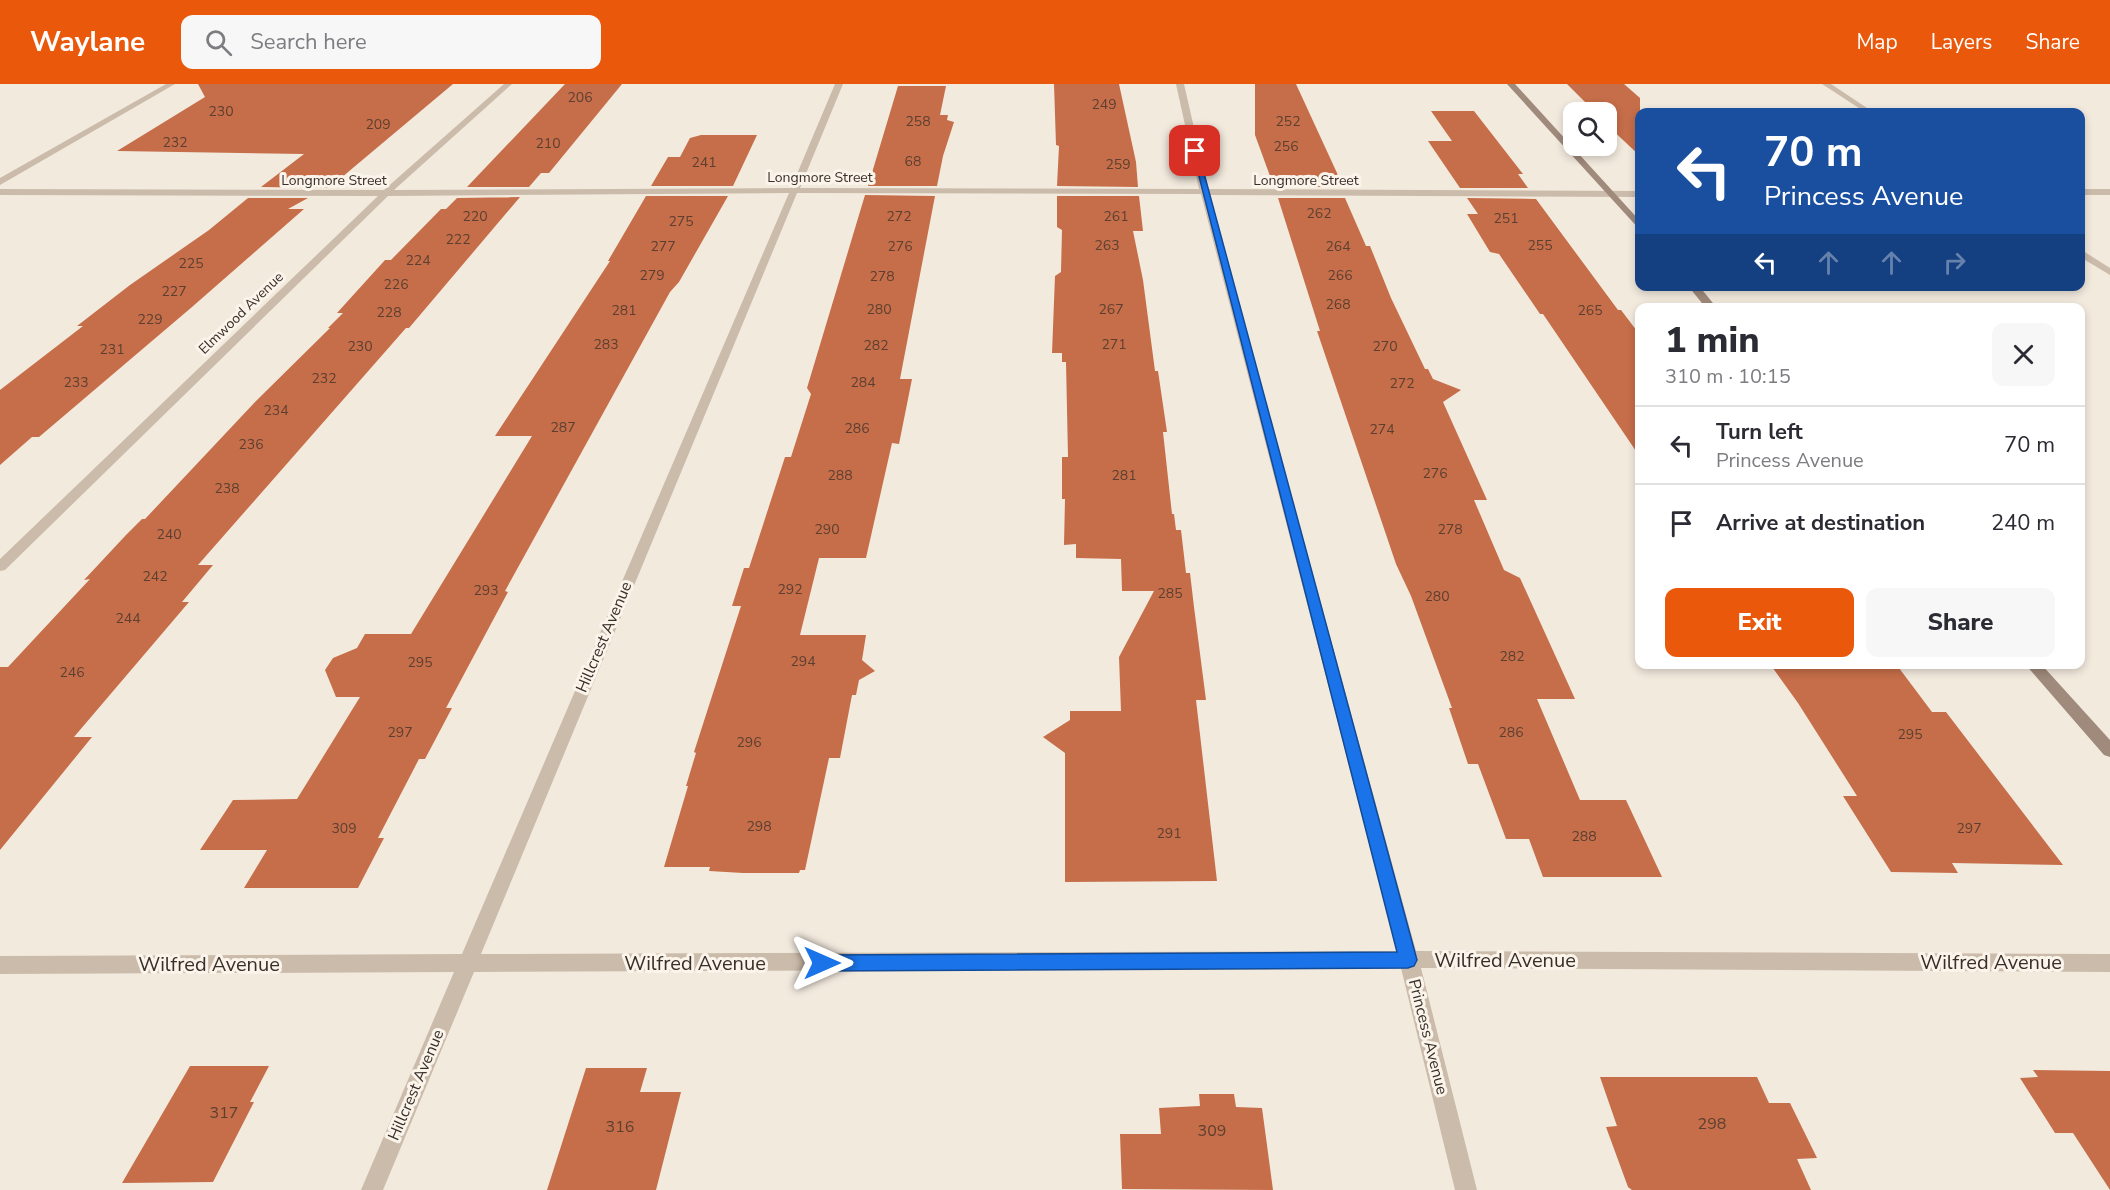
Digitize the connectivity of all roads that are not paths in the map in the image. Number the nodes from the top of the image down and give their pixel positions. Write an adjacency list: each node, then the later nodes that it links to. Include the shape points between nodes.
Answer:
1 (171, 84): 8 (street)
2 (508, 84): 14 (street, Elmwood Avenue)
3 (838, 84): 9 (street, Hillcrest Avenue)
4 (1180, 84): 13 (street, Princess Avenue)
5 (1511, 84): 15 (street)
6 (1826, 84): 7 (street)
7 (1863, 108)
8 (0, 182)
9 (793, 190): 13 (street, Longmore Street); 14 (street, Longmore Street); 26 (street, Hillcrest Avenue)
10 (0, 192): 14 (street, Longmore Street)
11 (2085, 192): 12 (street)
12 (2110, 192)
13 (1204, 193): 15 (street, Longmore Street); 25 (street, Princess Avenue)
14 (386, 194): 22 (street, Elmwood Avenue)
15 (1610, 194): 16 (street, Longmore Street); 17 (street)
16 (1635, 194)
17 (1635, 222)
18 (2085, 255): 19 (street)
19 (2110, 272)
20 (1697, 291): 21 (street)
21 (1708, 303)
22 (0, 567)
23 (2036, 669): 24 (street)
24 (2110, 751)
25 (1408, 960): 26 (street, Wilfred Avenue); 27 (street, Wilfred Avenue); 30 (street, Princess Avenue)
26 (467, 963): 28 (street, Wilfred Avenue); 29 (street, Hillcrest Avenue)
27 (2110, 963)
28 (0, 965)
29 (372, 1190)
30 (1466, 1190)

